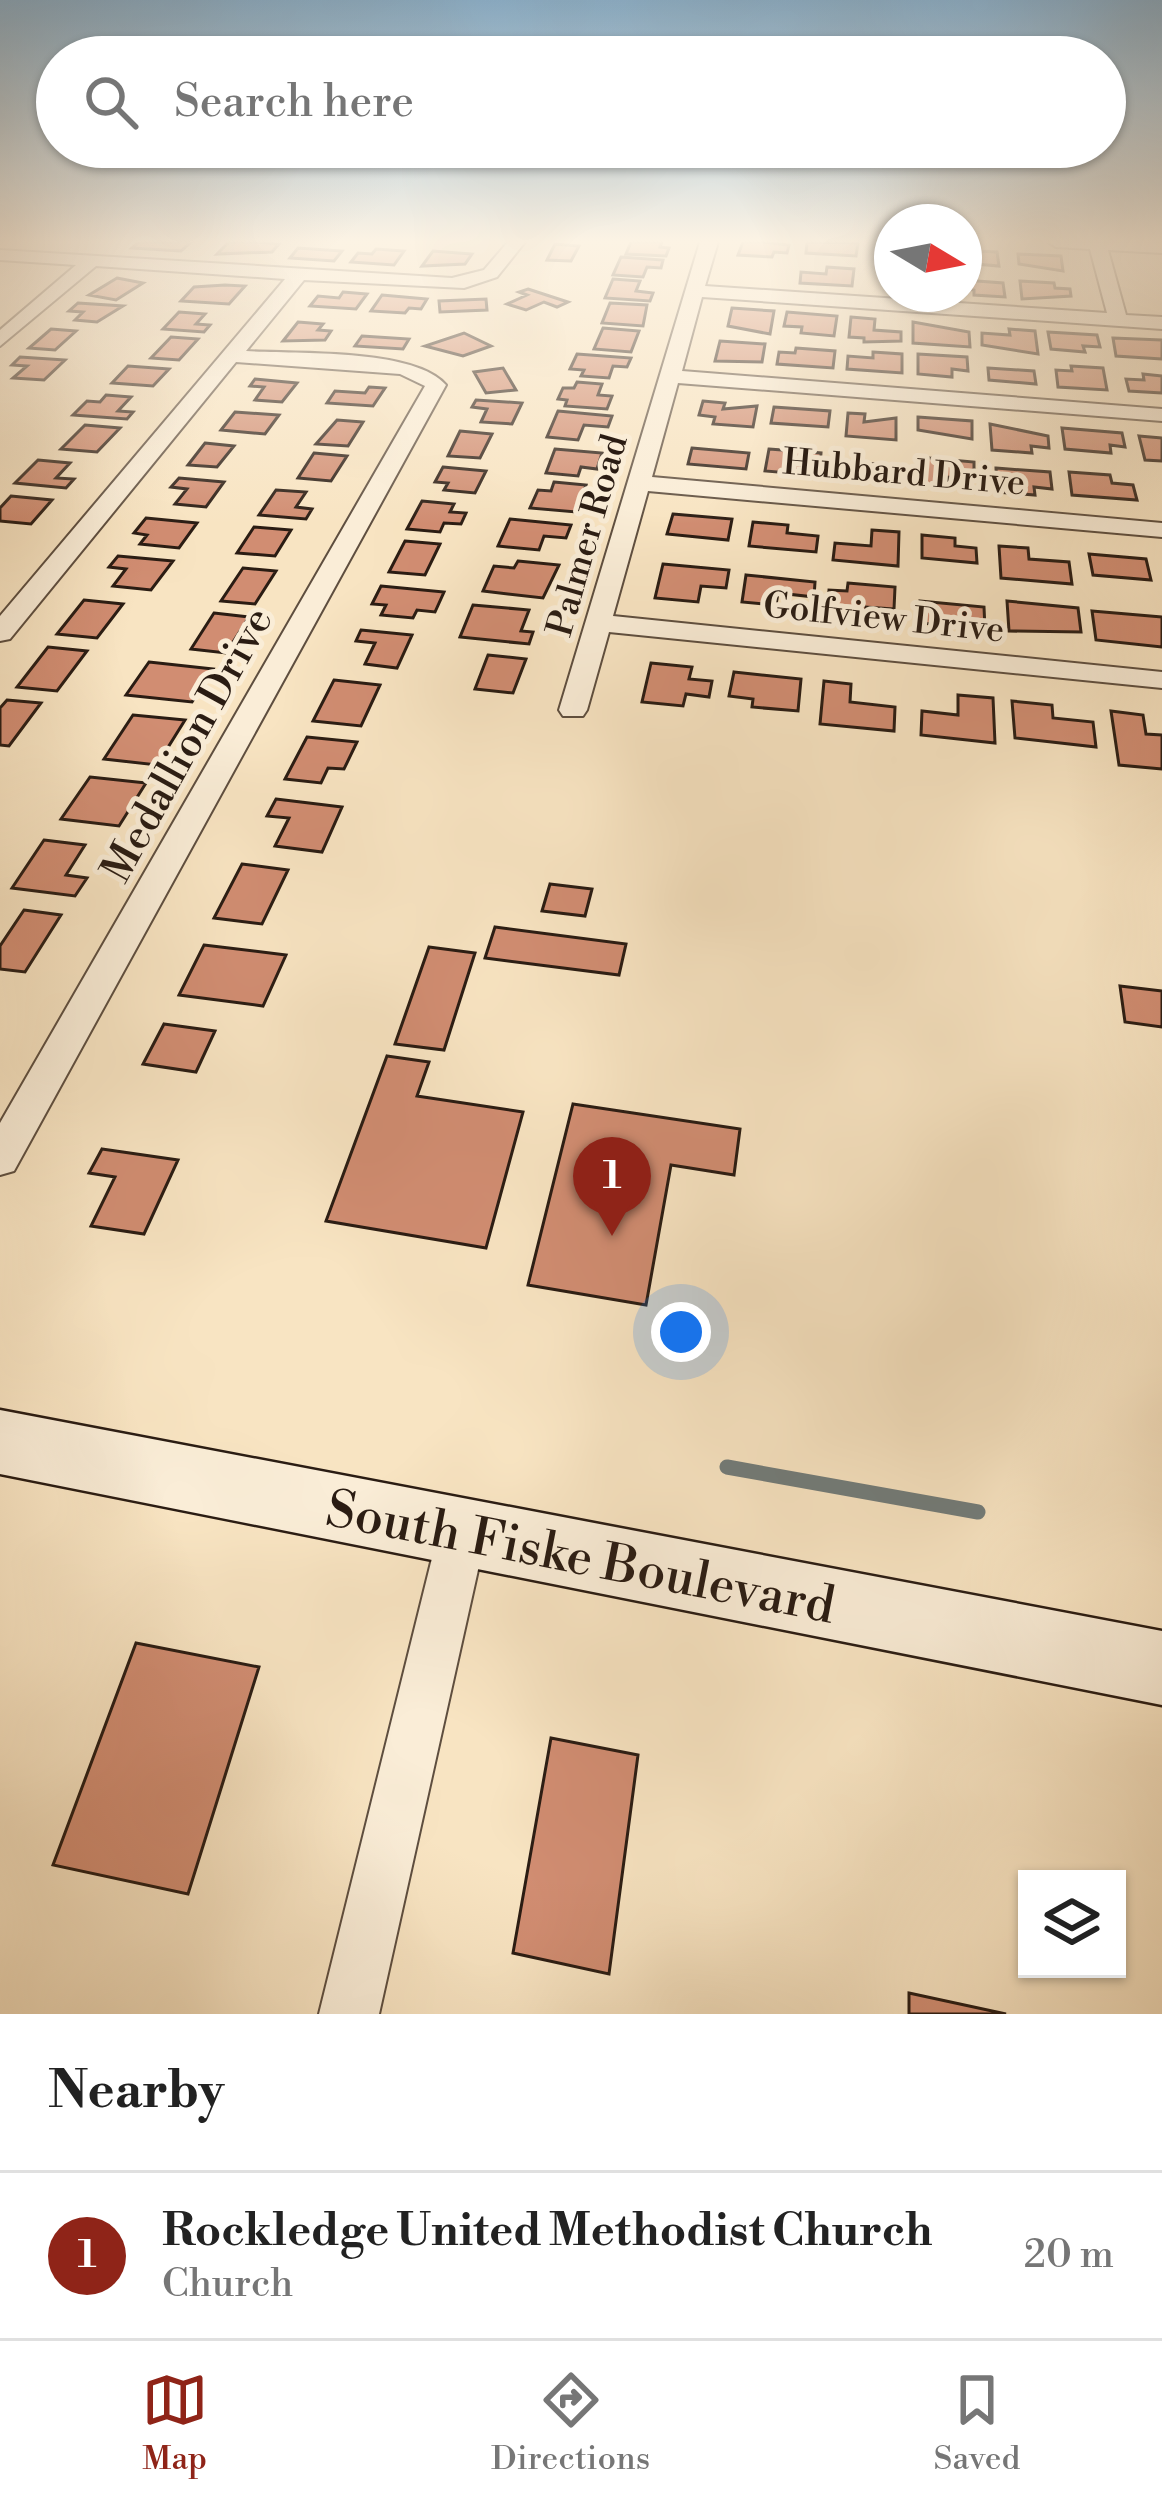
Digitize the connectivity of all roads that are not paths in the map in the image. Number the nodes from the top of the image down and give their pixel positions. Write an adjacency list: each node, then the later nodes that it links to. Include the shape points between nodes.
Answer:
1 (248, 336): 3 (street)
2 (681, 336): 4 (street, Palmer Road)
3 (232, 356): 9 (street); 12 (street, Medallion Drive, via 401,368 436,385)
4 (669, 376): 5 (street); 6 (street, Palmer Road)
5 (1162, 415)
6 (640, 483): 7 (street, Hubbard Drive); 8 (street, Palmer Road)
7 (1162, 530)
8 (599, 623): 10 (street, Golfview Drive); 11 (street, Palmer Road)
9 (0, 633)
10 (1162, 680)
11 (573, 710)
12 (0, 1159)
13 (0, 1442): 14 (main road, South Fiske Boulevard)
14 (462, 1534): 15 (main road, South Fiske Boulevard); 16 (street)
15 (1162, 1668)
16 (349, 2014)

